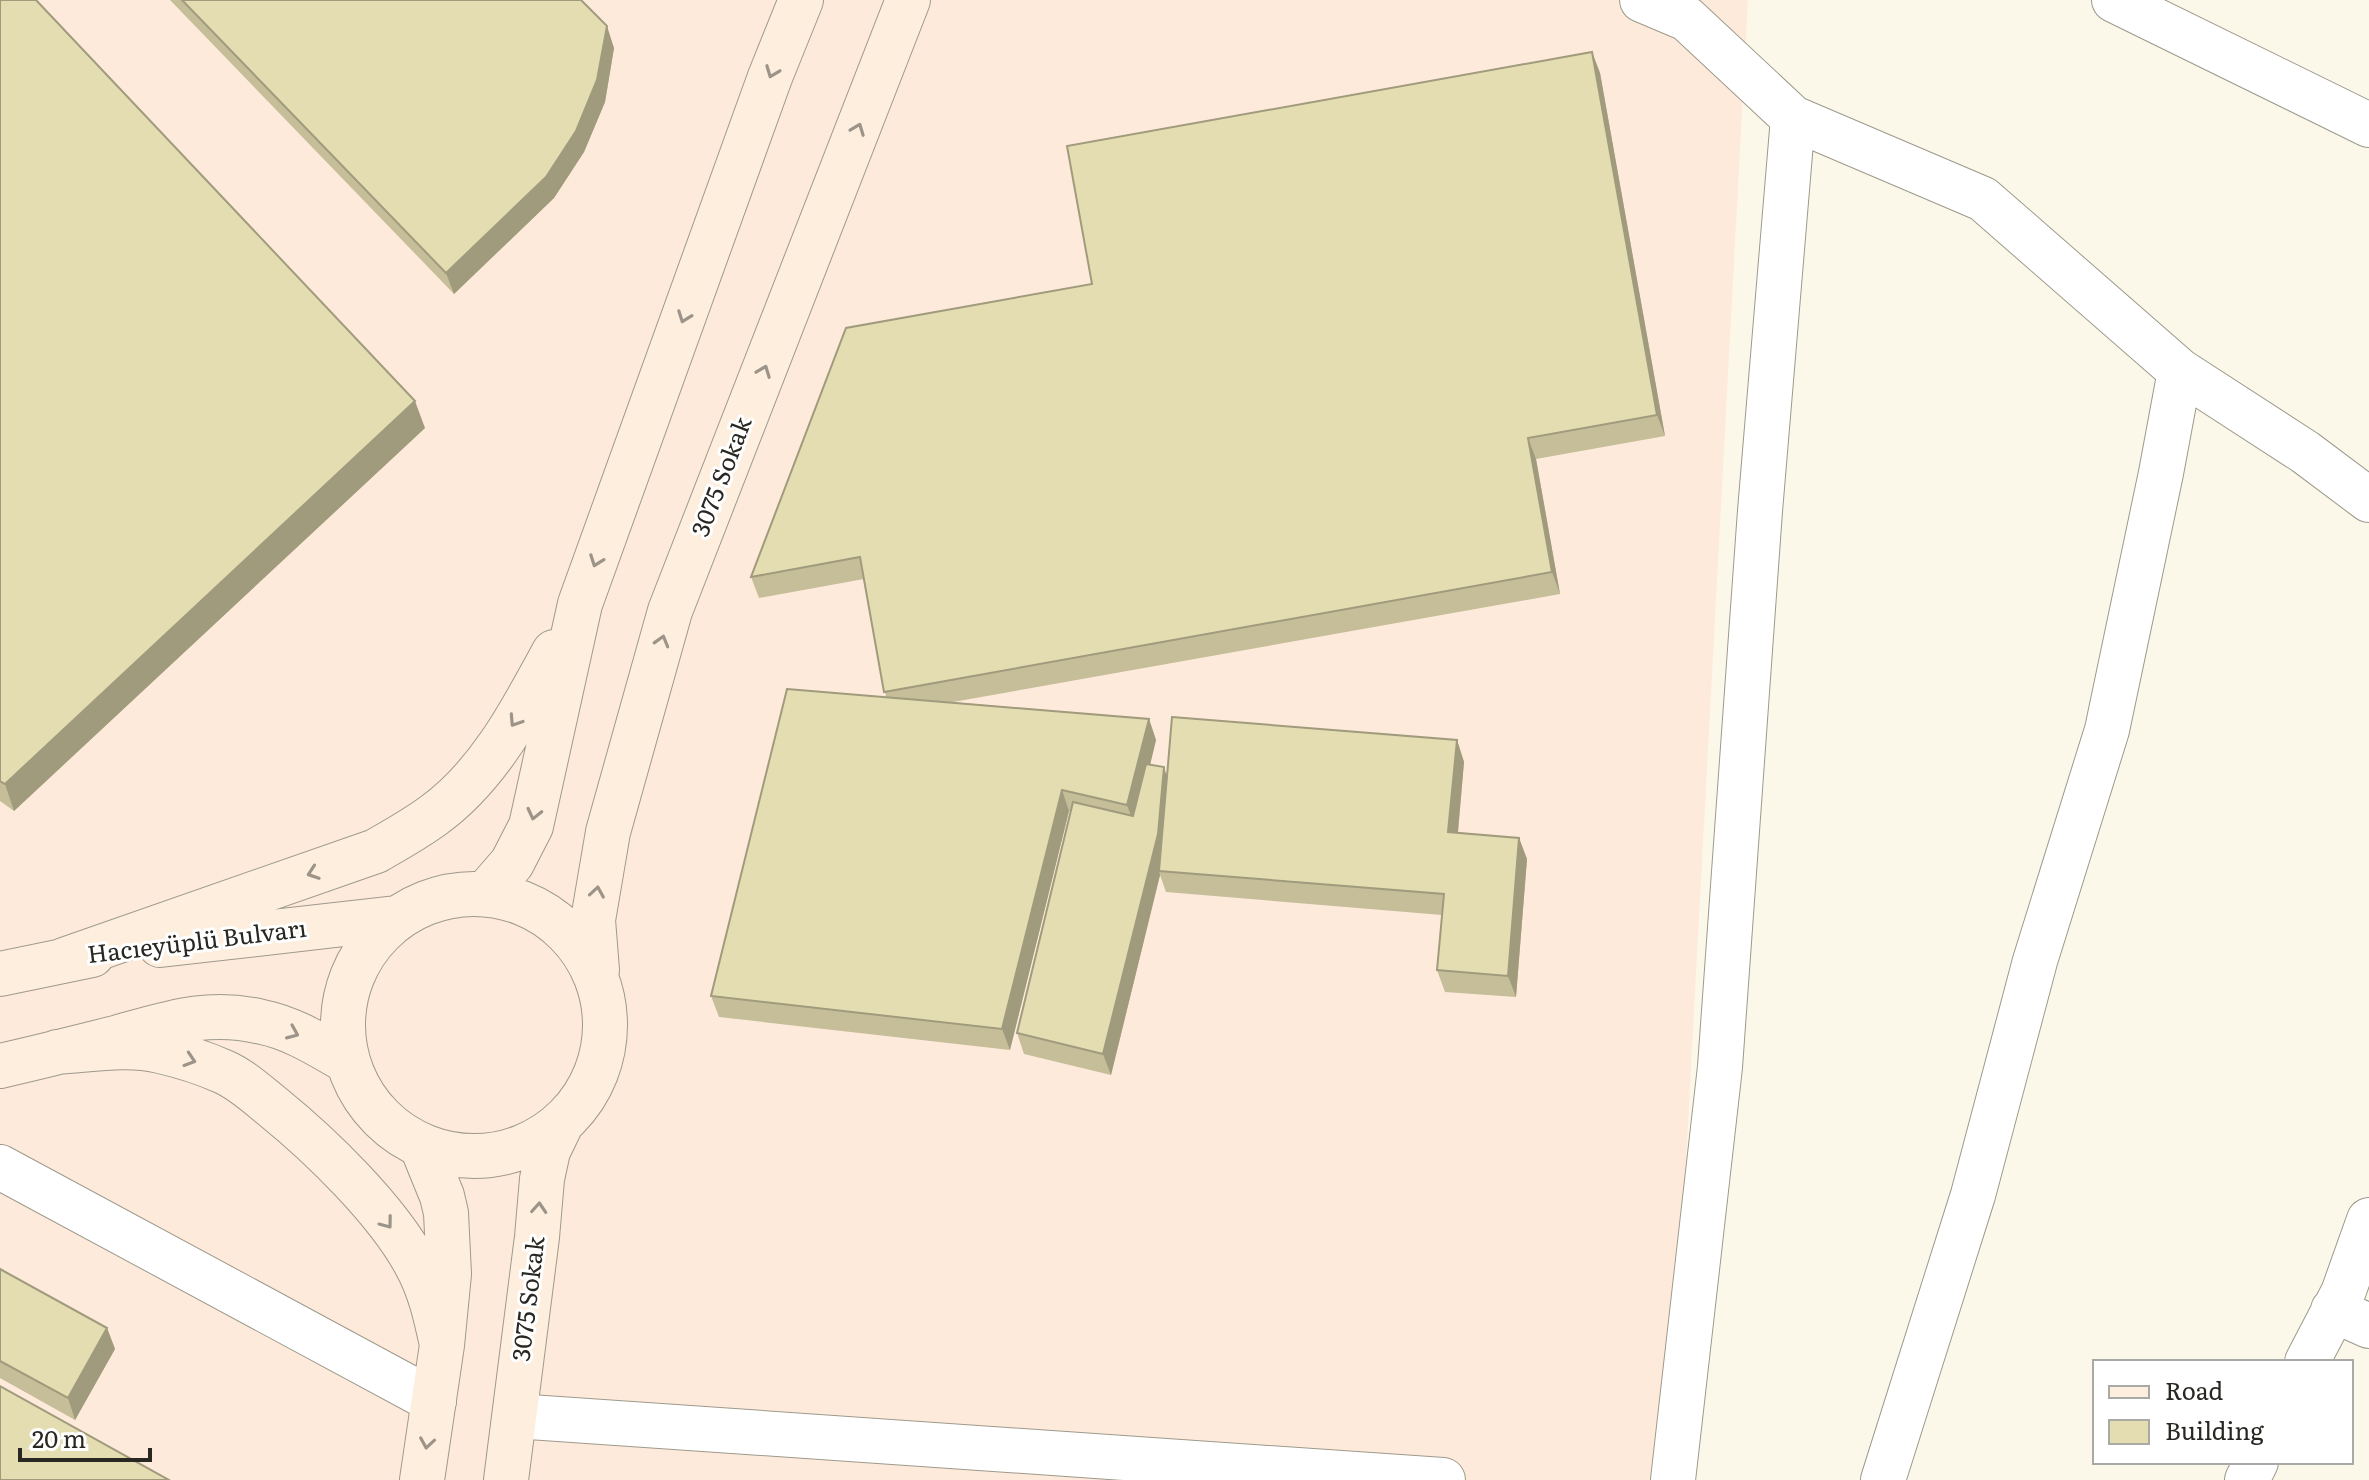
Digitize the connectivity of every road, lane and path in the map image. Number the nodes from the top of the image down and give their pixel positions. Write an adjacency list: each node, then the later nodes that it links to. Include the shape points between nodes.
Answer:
1 (801, 0): 10 (street, one-way to 10)
2 (908, 0): 14 (street, 3075 Sokak, one-way to 2, via 593,920 608,832 670,611)
3 (1642, 0): 5 (street)
4 (2114, 0): 7 (street)
5 (1691, 9): 6 (street)
6 (1793, 118): 8 (street, via 1983,199); 31 (street, via 1720,1067)
7 (2369, 125)
8 (2180, 371): 9 (street); 32 (street, via 2107,730 2035,961 1973,1195)
9 (2369, 500)
10 (580, 604): 11 (street, one-way to 11, via 531,826 512,863); 13 (street, one-way to 13, via 493,754 436,814 376,851)
11 (486, 893): 12 (street, via 431,901); 14 (street, via 546,915)
12 (396, 918): 13 (street, Hacıeyüplü Bulvarı); 17 (street, via 348,982 342,1020)
13 (64, 960): 15 (street, Hacıeyüplü Bulvarı)
14 (597, 970): 19 (street, via 605,1014 602,1054 587,1091)
15 (0, 974)
16 (57, 1052): 17 (street, one-way to 17, via 211,1016 262,1021); 18 (street); 24 (street, one-way to 24, via 157,1050 226,1073 250,1088 338,1167 406,1248 427,1285)
17 (345, 1060): 20 (street, via 362,1096 388,1126)
18 (0, 1066)
19 (562, 1122): 20 (street, via 532,1143 497,1154 461,1156); 27 (street, 3075 Sokak, one-way to 19, via 542,1179)
20 (422, 1147): 24 (street, via 446,1213 449,1274)
21 (0, 1167): 26 (street)
22 (2369, 1220): 23 (street, via 2343,1293)
23 (2351, 1318): 25 (street)
24 (442, 1345): 26 (street)
25 (2309, 1360)
26 (434, 1401): 28 (street, one-way to 28)
27 (515, 1416): 29 (street, 3075 Sokak); 30 (street)
28 (422, 1480)
29 (506, 1480)
30 (1443, 1480)
31 (1673, 1480)
32 (1883, 1480)

